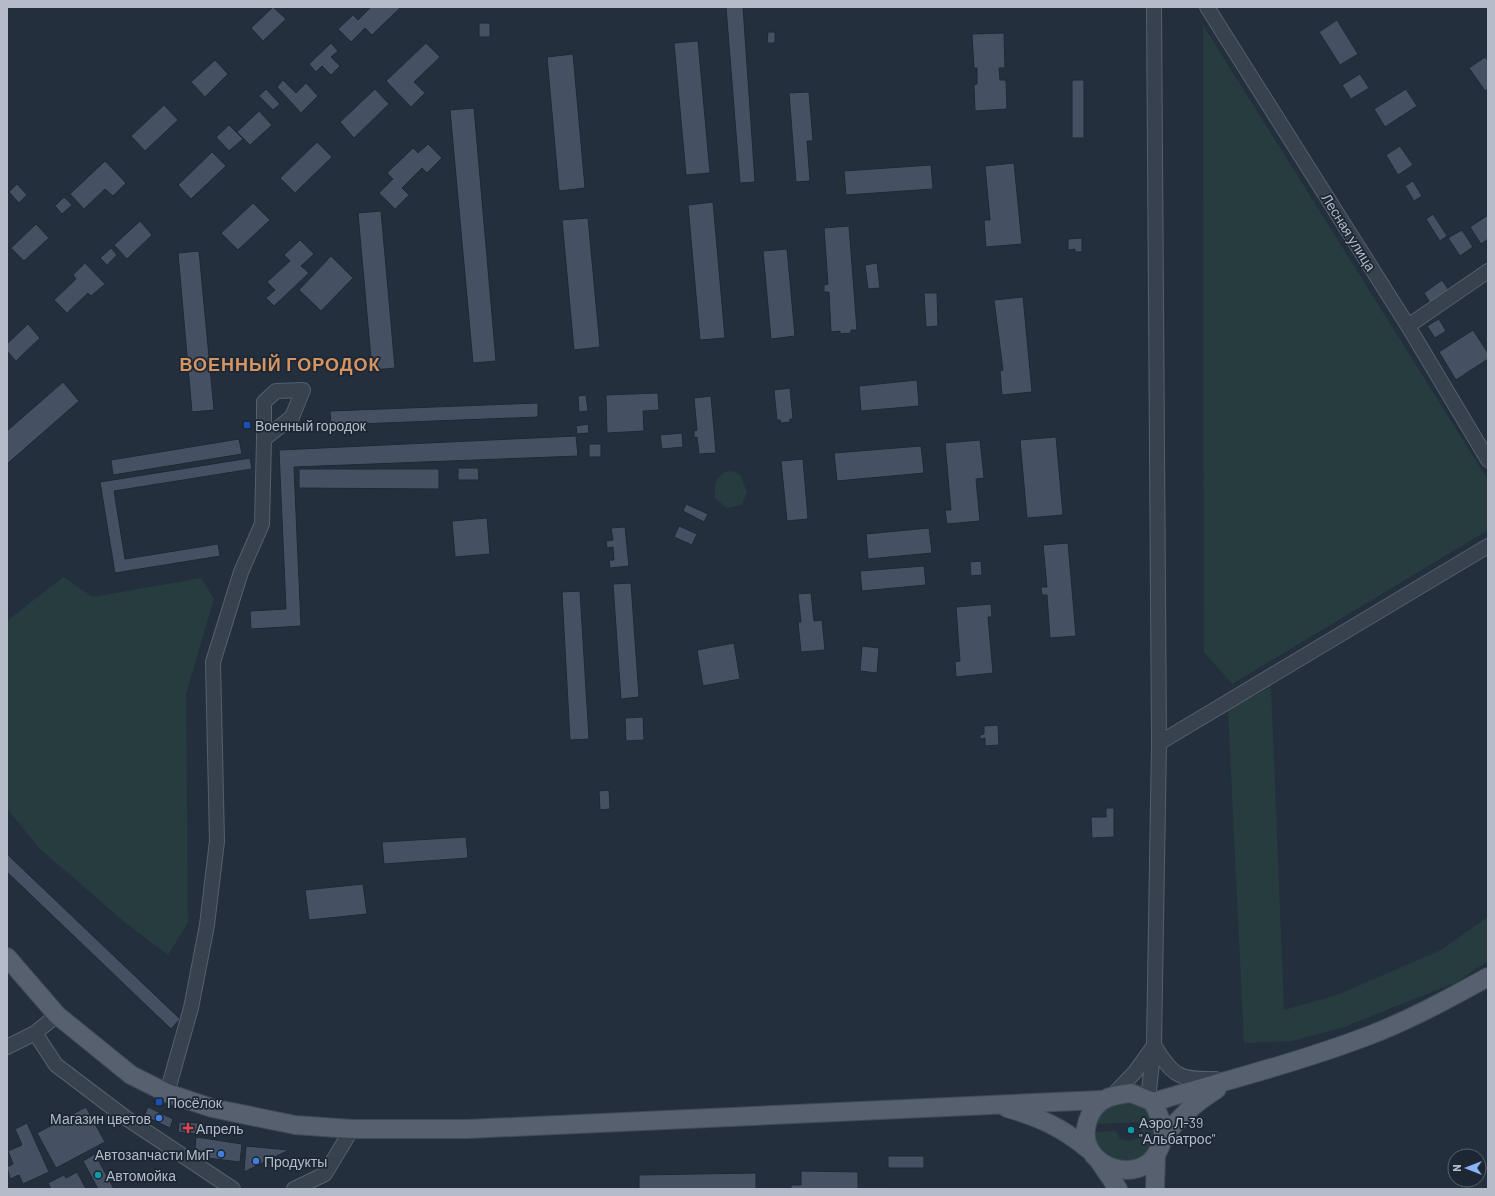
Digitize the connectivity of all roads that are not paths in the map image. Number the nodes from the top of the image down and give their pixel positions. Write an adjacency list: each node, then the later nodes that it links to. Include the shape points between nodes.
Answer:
1 (1154, 7): 8 (street)
2 (1207, 7): 4 (street, Лесная улица)
3 (1488, 271): 4 (street)
4 (1408, 326): 6 (street, Лесная улица)
5 (264, 439): 16 (street, via 262,524 241,572 213,662 217,841 206,924 190,1008)
6 (1488, 460)
7 (1488, 546): 8 (street)
8 (1159, 743): 13 (street)
9 (7, 957): 11 (main road)
10 (1488, 977): 15 (main road, via 1430,1009 1367,1036 1296,1061)
11 (57, 1015): 12 (street); 16 (main road, via 131,1075)
12 (35, 1033): 14 (street); 24 (street, via 56,1065 126,1118)
13 (1154, 1045): 15 (street, via 1175,1073 1192,1080); 17 (street, via 1135,1072); 18 (street)
14 (7, 1047)
15 (1231, 1079): 18 (main road); 21 (main road, via 1202,1098)
16 (167, 1093): 20 (main road, via 212,1108 295,1125)
17 (1107, 1098): 18 (main road, via 1131,1093); 19 (main road); 22 (main road, via 1089,1115 1087,1123)
18 (1150, 1100): 21 (main road, via 1160,1118)
19 (992, 1104): 20 (main road, via 468,1129); 22 (main road, via 1051,1123)
20 (352, 1129): 25 (street, via 325,1174)
21 (1163, 1138): 23 (main road)
22 (1092, 1154): 23 (main road, via 1108,1167 1124,1171 1139,1168); 26 (main road)
23 (1156, 1156): 27 (main road)
24 (233, 1189)
25 (294, 1189)
26 (1118, 1189)
27 (1155, 1189)

